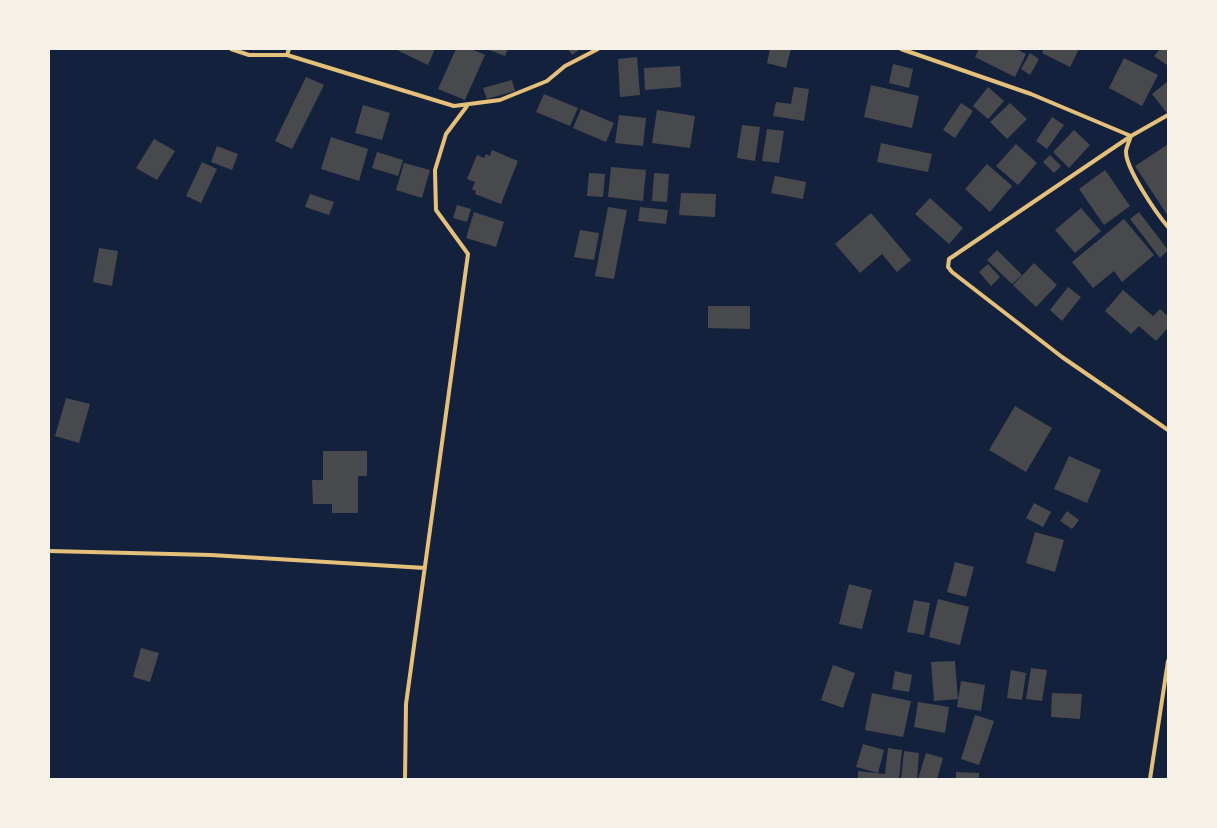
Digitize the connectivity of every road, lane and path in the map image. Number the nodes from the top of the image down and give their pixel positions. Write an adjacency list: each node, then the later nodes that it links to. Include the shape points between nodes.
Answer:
1 (231, 49): 5 (street, via 249,55)
2 (289, 49): 5 (street)
3 (598, 49): 6 (street, via 565,66 547,81 500,100)
4 (901, 49): 8 (street, via 1031,94)
5 (287, 55): 6 (street, via 454,106)
6 (467, 106): 12 (street, via 446,134 434,170 436,210 468,254)
7 (1168, 115): 8 (street)
8 (1131, 136): 9 (street, via 1126,151 1130,168); 10 (street, via 949,259 948,266 952,272 1062,357)
9 (1168, 227)
10 (1168, 430)
11 (49, 551): 12 (street, via 211,556)
12 (425, 568): 14 (street, via 406,704)
13 (1168, 661): 15 (street)
14 (405, 779)
15 (1150, 779)

